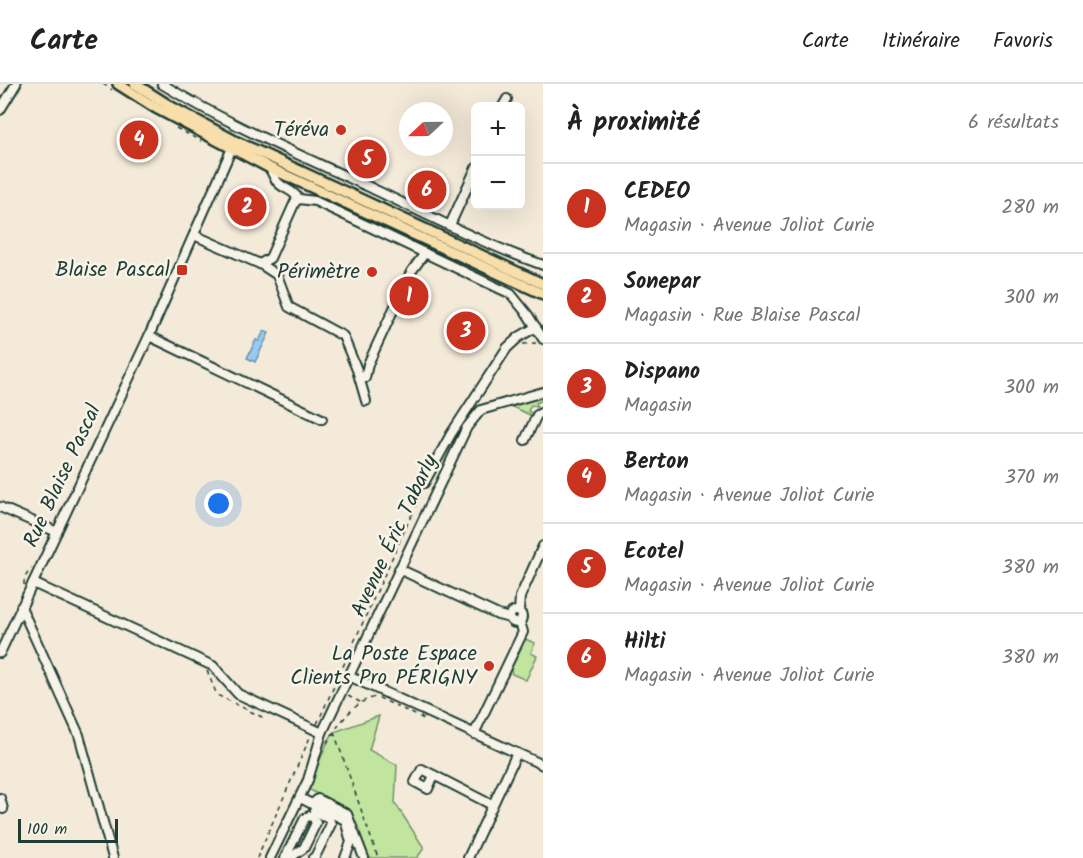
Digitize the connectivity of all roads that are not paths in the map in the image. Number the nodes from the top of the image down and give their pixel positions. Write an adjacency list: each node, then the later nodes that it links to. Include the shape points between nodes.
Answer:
1 (16, 84): 5 (street)
2 (118, 84): 7 (main road, via 156,108)
3 (135, 84): 7 (main road)
4 (162, 84): 6 (street)
5 (0, 110)
6 (240, 128): 7 (street, Rue Blaise Pascal); 11 (street)
7 (234, 145): 8 (main road); 12 (street, Rue Blaise Pascal); 16 (main road)
8 (270, 168): 10 (street, via 282,188); 17 (main road)
9 (471, 179): 11 (street)
10 (299, 199): 13 (street, via 315,201); 14 (street, via 270,258)
11 (450, 225): 15 (street)
12 (194, 235): 14 (street); 19 (street, Rue Blaise Pascal)
13 (425, 253): 18 (street, via 511,294); 21 (street, via 411,272 368,363)
14 (260, 264): 23 (street, via 277,275 289,307 343,336)
15 (543, 265)
16 (543, 284)
17 (543, 294)
18 (536, 327): 20 (street); 27 (street, via 510,344 451,434)
19 (149, 336): 25 (street); 29 (street, Rue Blaise Pascal)
20 (541, 340)
21 (365, 378)
22 (543, 392): 31 (street, Avenue Éric Tabarly, via 481,410 467,427)
23 (366, 401)
24 (543, 412): 26 (street, via 537,415)
25 (322, 419)
26 (525, 440)
27 (424, 485)
28 (0, 507): 29 (street)
29 (57, 532): 32 (street, Rue Blaise Pascal)
30 (543, 546): 34 (street, via 520,597)
31 (399, 569): 35 (street); 38 (street, Avenue Éric Tabarly)
32 (31, 586): 33 (street, Rue Blaise Pascal); 39 (street, via 213,666 238,694 313,733)
33 (21, 607): 37 (street, Rue Blaise Pascal); 49 (street, via 79,735)
34 (519, 611): 35 (street, via 513,611); 36 (street, via 523,615)
35 (510, 618): 36 (street, via 514,623)
36 (520, 622): 40 (street, via 523,632)
37 (0, 652)
38 (349, 676): 39 (street, Avenue Éric Tabarly); 40 (street)
39 (322, 733): 45 (street, Avenue Éric Tabarly)
40 (474, 734): 41 (street)
41 (517, 753): 42 (street); 46 (street)
42 (543, 765)
43 (434, 775): 46 (street)
44 (0, 798): 47 (street)
45 (300, 798): 48 (street); 50 (street, Avenue Éric Tabarly)
46 (492, 805): 56 (street)
47 (3, 809)
48 (313, 811): 51 (street, via 305,818); 52 (street, via 316,823 304,848); 53 (street, via 331,824); 54 (street, via 345,820 351,842); 55 (street, via 318,799 347,814)
49 (113, 858)
50 (270, 858)
51 (285, 858)
52 (291, 858)
53 (313, 858)
54 (345, 858)
55 (364, 858)
56 (468, 858)

